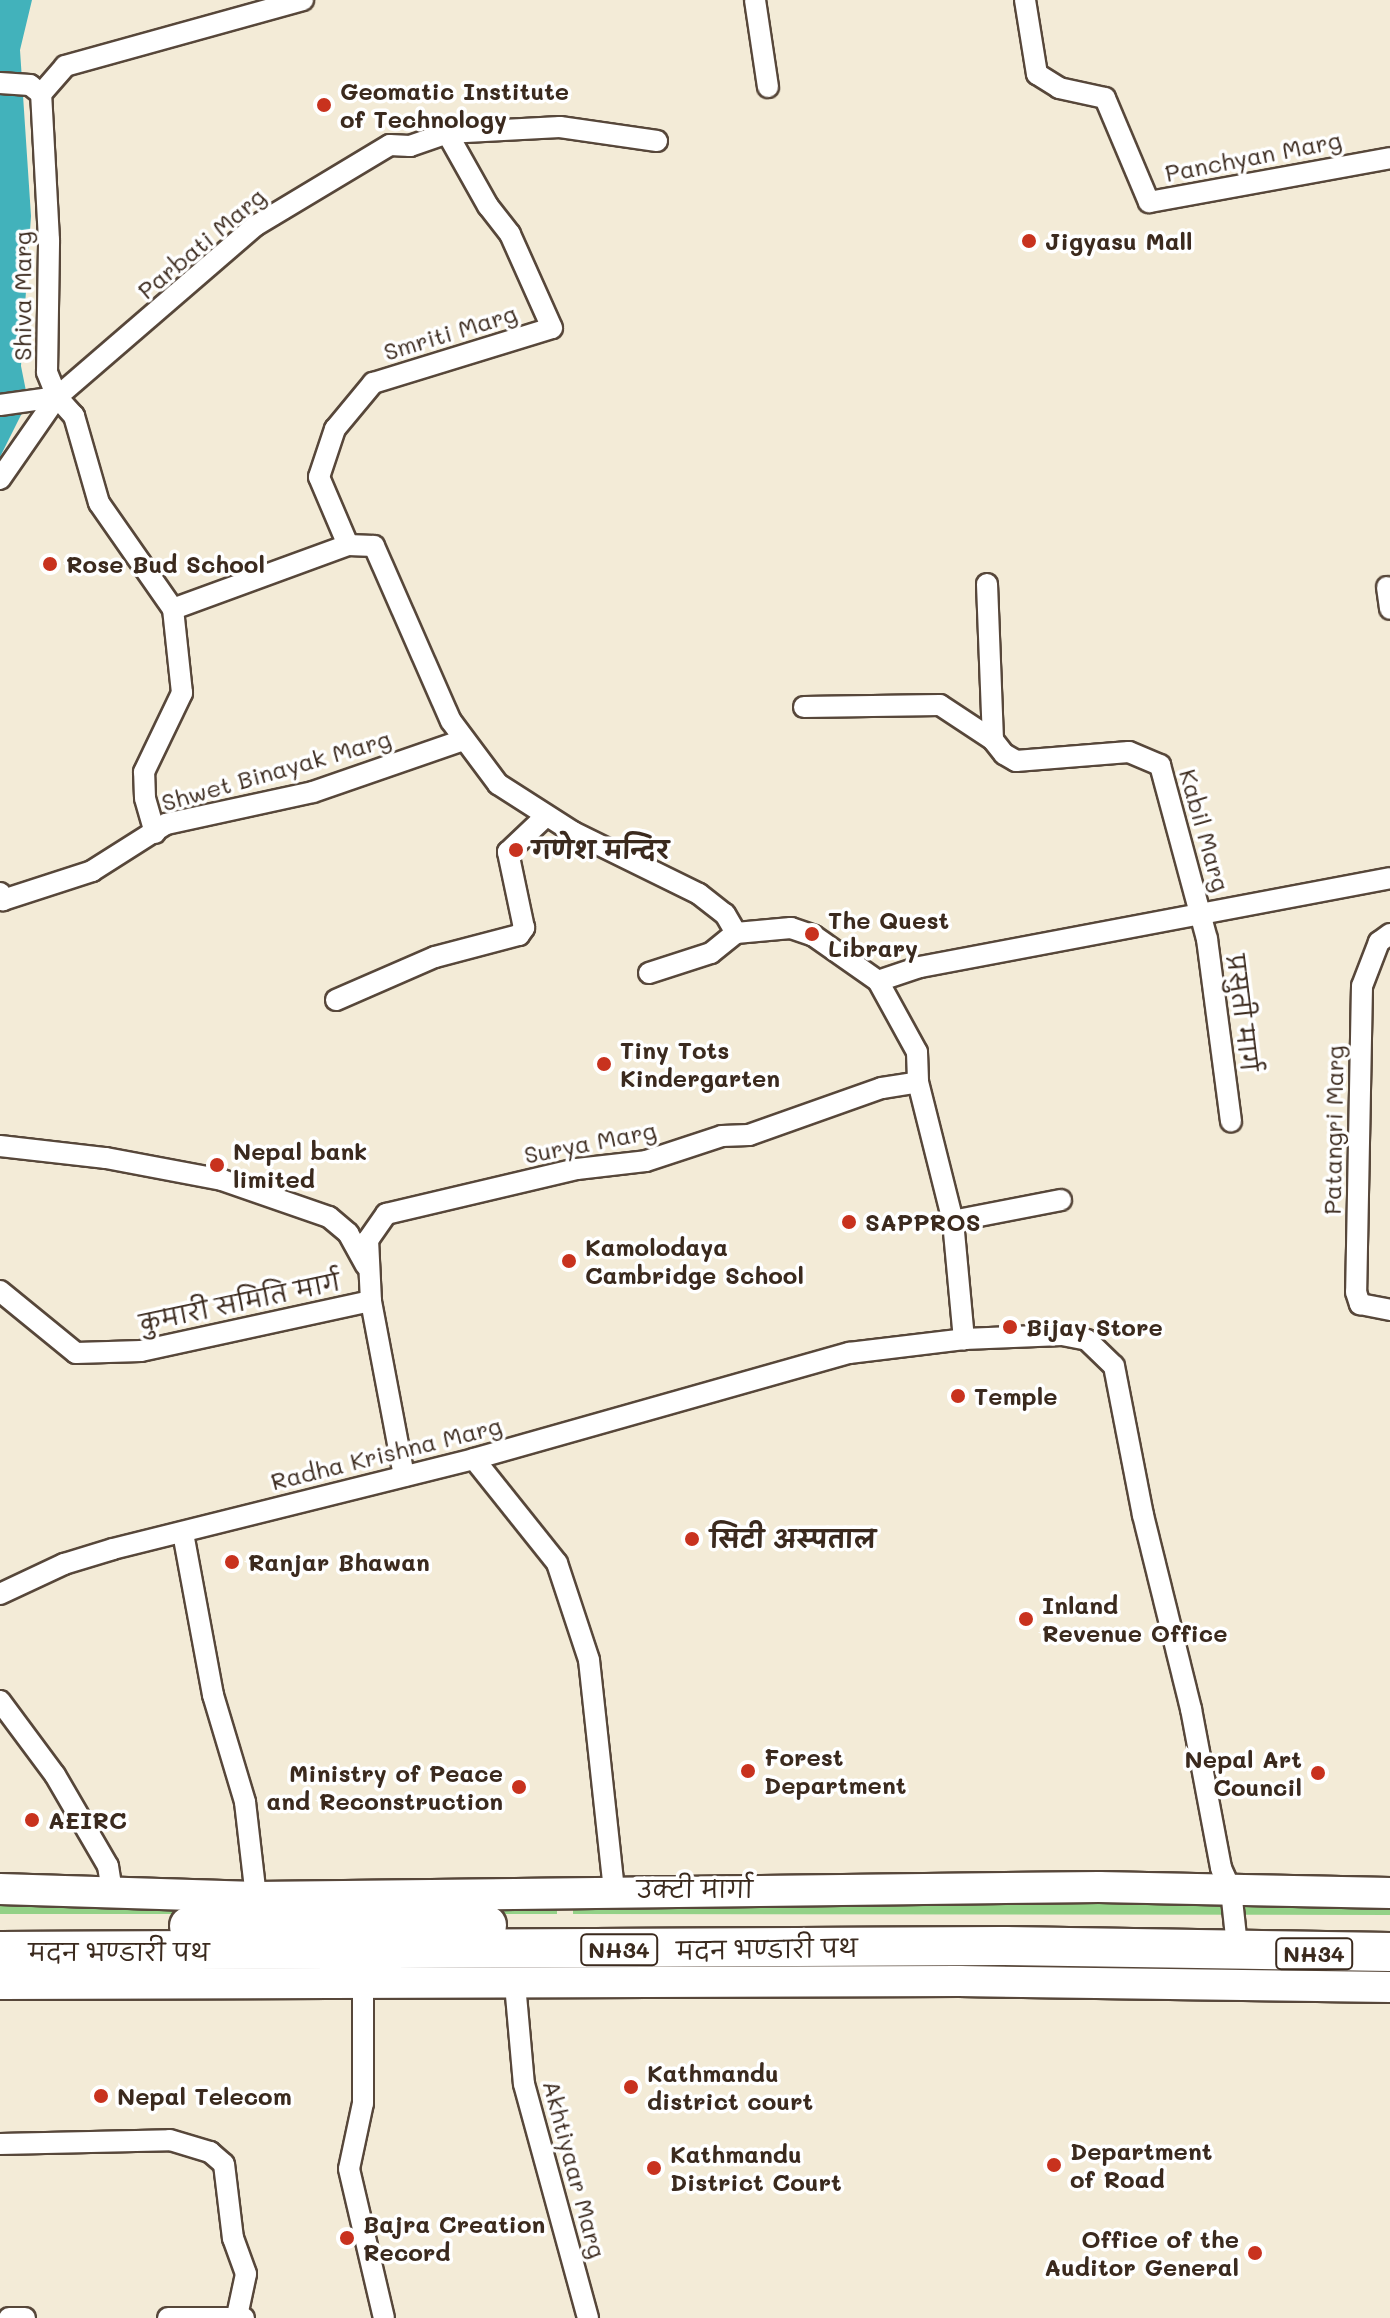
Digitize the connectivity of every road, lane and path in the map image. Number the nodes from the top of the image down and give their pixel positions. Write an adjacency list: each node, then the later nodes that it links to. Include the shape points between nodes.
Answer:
1 (303, 0): 6 (street, via 65,66)
2 (755, 0): 5 (street)
3 (1025, 0): 9 (street, Panchyan Marg, via 1037,74 1059,88 1105,98 1149,202)
4 (0, 83): 6 (street)
5 (768, 87)
6 (35, 90): 10 (street, Shiva Marg, via 49,240 47,372)
7 (447, 133): 8 (street, via 560,127); 10 (street, Parbati Marg, via 410,146 390,145 255,226); 13 (street, Smriti Marg, via 510,234 552,328 373,383 335,429 319,477)
8 (657, 141)
9 (1390, 158)
10 (57, 397): 11 (street); 12 (street); 16 (street, Shiva Marg, via 74,416 99,503)
11 (0, 405)
12 (0, 479)
13 (348, 545): 16 (street); 19 (street, via 374,546)
14 (987, 584): 20 (street)
15 (1387, 587): 17 (street)
16 (173, 609): 22 (street, via 182,693 144,772)
17 (1390, 609)
18 (804, 707): 20 (street, via 940,705)
19 (463, 740): 21 (street, via 498,784); 22 (street, Shwet Binayak Marg, via 313,792 166,824)
20 (993, 740): 25 (street, Kabil Marg, via 1016,761 1129,752 1160,765)
21 (546, 816): 26 (street, via 699,894 725,914); 30 (street, via 508,852 524,928 519,935 435,957)
22 (155, 833): 24 (street, Shwet Binayak Marg, via 92,871 3,900)
23 (1390, 878): 25 (street)
24 (0, 893)
25 (1201, 912): 29 (street, via 920,967); 32 (street, प्रसुती मार्ग)
26 (736, 933): 28 (street, via 711,953); 29 (street, via 791,928 814,936)
27 (1390, 934): 38 (street, Patangri Marg, via 1374,952 1362,986 1356,1292 1360,1304)
28 (649, 973)
29 (878, 981): 31 (street, via 917,1052)
30 (336, 1000)
31 (918, 1082): 35 (street); 37 (street, Surya Marg, via 882,1088 749,1135 722,1136 646,1161 577,1169 386,1214 368,1240)
32 (1231, 1121)
33 (0, 1146): 37 (street, via 106,1158 222,1180 329,1217 363,1254)
34 (1061, 1200): 35 (street)
35 (953, 1221): 39 (street)
36 (0, 1291): 37 (street, कुमारी समिति मार्ग, via 76,1353 141,1351)
37 (371, 1292): 41 (street)
38 (1390, 1310)
39 (964, 1339): 40 (street, Radha Krishna Marg, via 849,1353); 47 (street, Radha Krishna Marg, via 1062,1335 1087,1340 1114,1366 1221,1868)
40 (474, 1459): 41 (street, Radha Krishna Marg); 46 (street, via 557,1563 589,1660)
41 (404, 1476): 42 (street, Radha Krishna Marg)
42 (183, 1533): 43 (street, Radha Krishna Marg, via 64,1564); 50 (street, via 213,1695 245,1802)
43 (0, 1594)
44 (0, 1701): 48 (street, via 63,1788 108,1866)
45 (0, 1889): 48 (street, उक्टी मार्गा)
46 (614, 1890): 47 (street, उक्टी मार्गा); 50 (street, उक्टी मार्गा)
47 (1231, 1890): 49 (street, उक्टी मार्गा); 55 (street, Radha Krishna Marg)
48 (112, 1891): 50 (street, उक्टी मार्गा)
49 (1390, 1893)
50 (256, 1897)
51 (0, 1926): 55 (highway, मदन भण्डारी पथ / NH34, via 1046,1923)
52 (1390, 1927): 55 (highway, मदन भण्डारी पथ / NH34)
53 (0, 1951): 55 (highway, मदन भण्डारी पथ / NH34, via 1005,1946)
54 (1390, 1952): 55 (highway, मदन भण्डारी पथ / NH34)
55 (1237, 1956): 57 (street, via 959,1981); 59 (street)
56 (0, 1984): 58 (street)
57 (515, 1984): 58 (street); 66 (street, Akhtiyaar Marg, via 524,2084)
58 (363, 1985): 65 (street, via 363,2103 349,2169)
59 (1390, 1987)
60 (0, 2144): 61 (street, via 170,2140 210,2152 224,2164 233,2238 246,2274)
61 (240, 2317): 64 (street)
62 (9, 2318): 63 (street)
63 (25, 2318)
64 (168, 2318)
65 (384, 2318)
66 (588, 2318)

